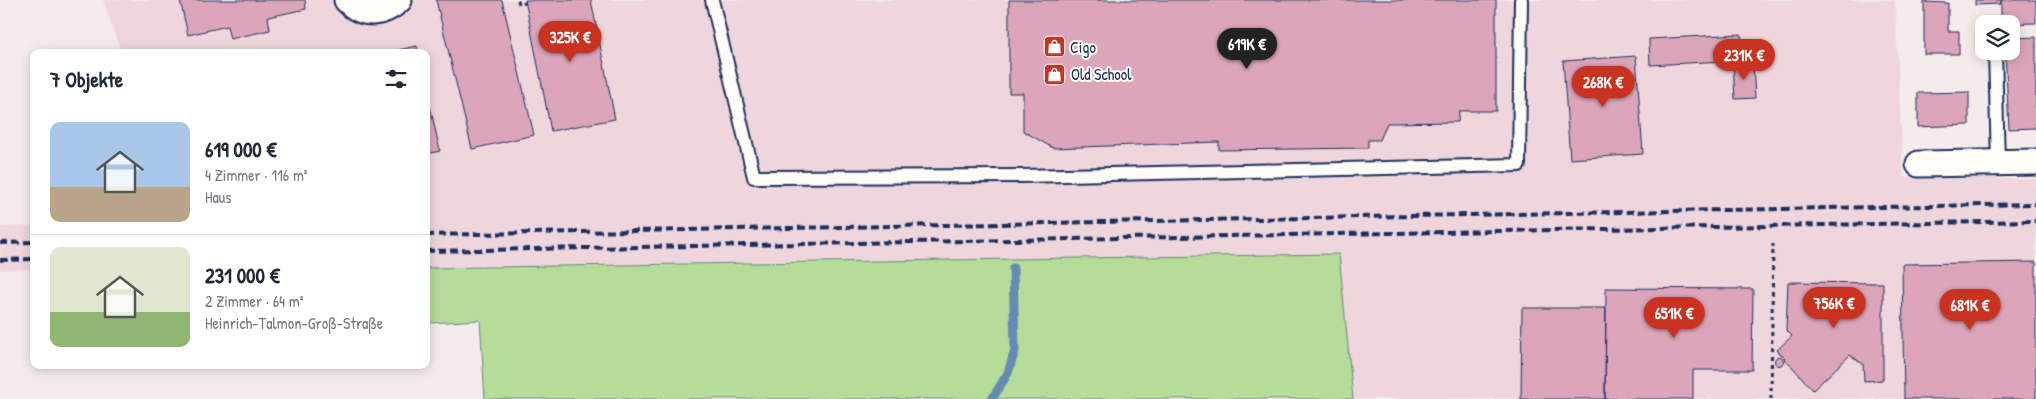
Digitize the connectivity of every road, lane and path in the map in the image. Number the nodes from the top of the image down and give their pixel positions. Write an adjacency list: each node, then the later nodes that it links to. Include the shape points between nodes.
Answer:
1 (347, 0): 2 (street, via 365,12 385,10)
2 (399, 0)
3 (518, 0): 6 (path, via 519,4)
4 (712, 0): 5 (lane, via 754,177 1021,176 1519,165)
5 (1520, 0)
6 (526, 3)
7 (1996, 60): 9 (lane)
8 (2036, 162): 9 (street)
9 (1998, 163): 10 (street)
10 (1919, 164)
11 (1773, 244): 12 (path)
12 (1772, 399)

